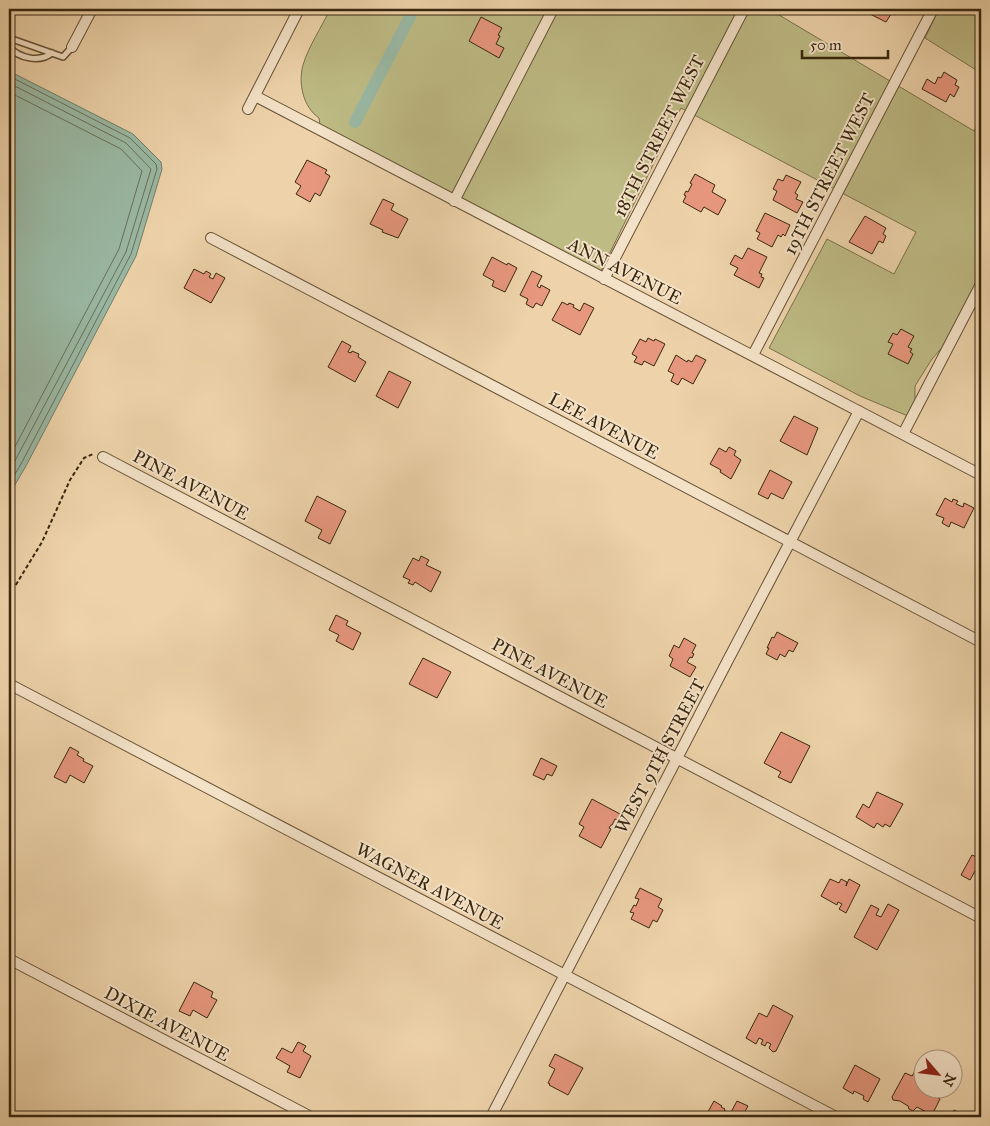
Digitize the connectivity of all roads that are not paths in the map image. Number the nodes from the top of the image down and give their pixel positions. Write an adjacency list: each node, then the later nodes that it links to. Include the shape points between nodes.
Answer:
1 (92, 9): 8 (street)
2 (299, 9): 10 (street)
3 (554, 9): 12 (street)
4 (744, 9): 14 (street, 18TH STREET WEST)
5 (933, 9): 16 (street, 19TH STREET WEST)
6 (9, 38): 9 (lane)
7 (9, 47): 9 (lane, via 14,53 35,59)
8 (72, 47): 9 (lane, via 63,57)
9 (52, 54)
10 (254, 96): 11 (street); 12 (street, ANN AVENUE)
11 (248, 109)
12 (454, 201): 14 (street, ANN AVENUE)
13 (211, 238): 21 (street, LEE AVENUE)
14 (604, 279): 16 (street, ANN AVENUE)
15 (981, 284): 18 (street)
16 (753, 355): 17 (street, ANN AVENUE)
17 (859, 410): 18 (street, ANN AVENUE); 21 (street, WEST 9TH STREET)
18 (903, 434): 20 (street, ANN AVENUE)
19 (103, 456): 24 (street, PINE AVENUE)
20 (981, 474)
21 (790, 542): 22 (street, LEE AVENUE); 24 (street, WEST 9TH STREET)
22 (981, 642)
23 (9, 684): 27 (street, WAGNER AVENUE)
24 (678, 758): 25 (street, PINE AVENUE); 27 (street, WEST 9TH STREET)
25 (981, 918)
26 (9, 959): 28 (street, DIXIE AVENUE)
27 (565, 975): 29 (street, WEST 9TH STREET); 30 (street, WAGNER AVENUE)
28 (311, 1117)
29 (491, 1117)
30 (836, 1117)

